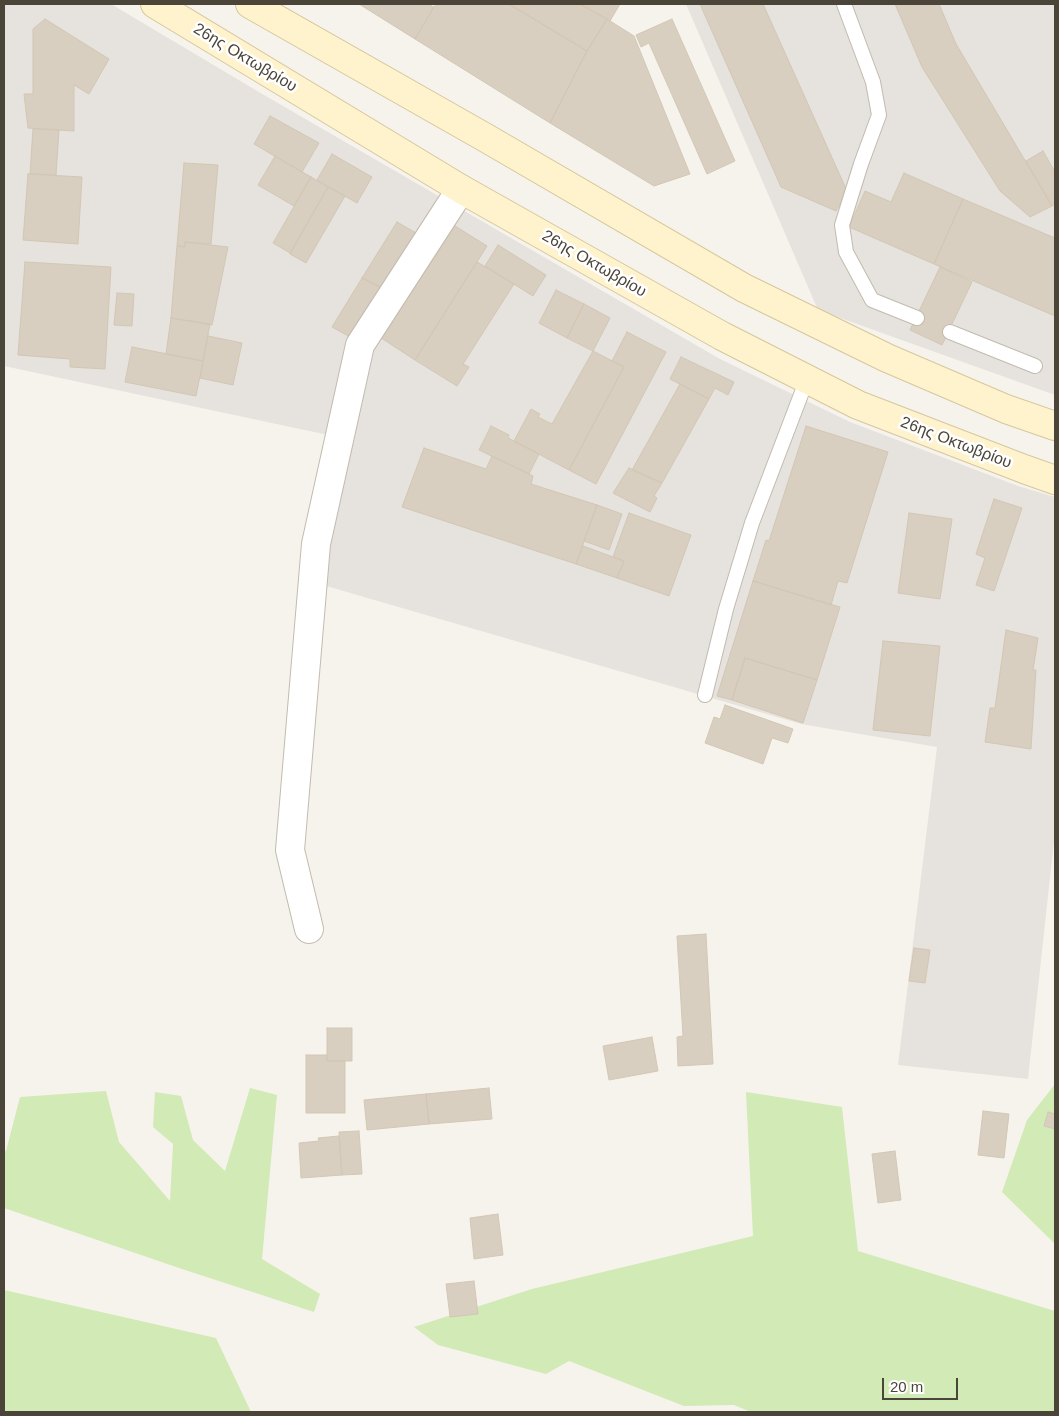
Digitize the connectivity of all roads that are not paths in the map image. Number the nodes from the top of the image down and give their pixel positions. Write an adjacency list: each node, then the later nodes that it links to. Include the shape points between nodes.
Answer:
1 (155, 4): 4 (main road, 26ης Οκτωβρίου)
2 (250, 4): 9 (main road, via 744,288 887,358 1006,409)
3 (844, 4): 5 (lane, via 873,82 879,115 842,225 846,252 872,300)
4 (461, 188): 8 (main road, 26ης Οκτωβρίου, via 722,336); 12 (street, via 360,345 316,544 290,850)
5 (917, 318)
6 (950, 332): 7 (lane)
7 (1035, 366)
8 (807, 379): 10 (main road, 26ης Οκτωβρίου, via 858,405); 11 (lane, via 752,523)
9 (1055, 426)
10 (1055, 480)
11 (705, 695)
12 (309, 929)

